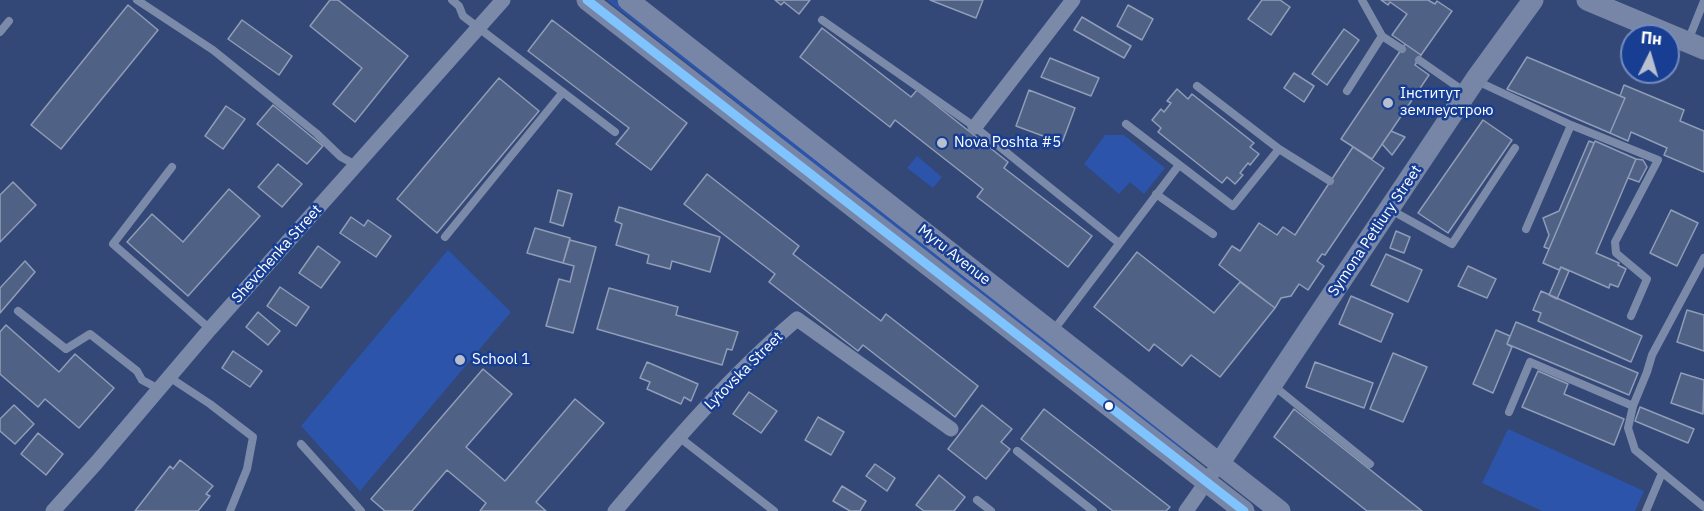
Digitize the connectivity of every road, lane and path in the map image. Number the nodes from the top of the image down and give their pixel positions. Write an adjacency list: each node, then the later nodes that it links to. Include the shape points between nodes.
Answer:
1 (137, 0): 29 (lane, via 213,50 340,157)
2 (452, 0): 13 (lane, via 463,16)
3 (503, 0): 13 (street, Shevchenka Street)
4 (587, 0): 56 (street, Myru Avenue)
5 (628, 0): 43 (street, Myru Avenue)
6 (1073, 0): 25 (street)
7 (1362, 0): 15 (lane)
8 (1533, 0): 20 (street, Symona Petliury Street)
9 (1587, 0): 16 (street)
10 (1704, 1): 16 (lane)
11 (822, 20): 25 (lane)
12 (9, 21): 14 (lane)
13 (478, 27): 22 (lane); 29 (street, Shevchenka Street)
14 (0, 32)
15 (1382, 36): 17 (lane); 21 (lane)
16 (1696, 46)
17 (1402, 49)
18 (1419, 60): 20 (lane)
19 (1197, 86): 28 (lane)
20 (1471, 87): 24 (lane); 34 (street, Symona Petliury Street)
21 (1347, 91)
22 (563, 92): 26 (lane); 37 (lane)
23 (1126, 124): 30 (lane)
24 (1571, 125): 35 (lane); 41 (lane, via 1658,160 1616,242 1616,253 1647,279)
25 (975, 127): 38 (lane)
26 (615, 132)
27 (1515, 148): 34 (lane, via 1452,244)
28 (1279, 149): 30 (lane, via 1233,206); 32 (lane)
29 (356, 165): 42 (street, Shevchenka Street)
30 (1179, 165): 33 (lane)
31 (172, 167): 42 (lane, via 113,244)
32 (1330, 181)
33 (1156, 194): 36 (lane); 38 (lane)
34 (1390, 209): 45 (street, Symona Petliury Street)
35 (1526, 229)
36 (1213, 234)
37 (445, 237)
38 (1119, 243): 43 (lane)
39 (1704, 258): 47 (lane, via 1652,355)
40 (18, 310): 46 (lane, via 66,349 90,334 137,371 142,380)
41 (1630, 316)
42 (210, 329): 44 (street, Shevchenka Street)
43 (1052, 333): 53 (street, Myru Avenue)
44 (169, 377): 46 (street, Shevchenka Street); 60 (lane, via 253,437 247,469)
45 (1272, 385): 53 (street, Symona Petliury Street); 54 (lane)
46 (159, 389): 59 (street, Shevchenka Street)
47 (1633, 406): 48 (lane, via 1530,362); 55 (lane, via 1628,428 1635,450)
48 (1509, 412)
49 (951, 429): 50 (street, Lytovska Street, via 797,319 767,344)
50 (679, 437): 62 (street, Lytovska Street); 63 (lane)
51 (301, 444): 61 (lane)
52 (1017, 451): 65 (lane)
53 (1219, 464): 56 (street); 68 (street, Myru Avenue)
54 (1370, 464)
55 (1662, 473): 58 (lane); 69 (lane)
56 (1207, 482): 66 (street); 67 (street, Myru Avenue)
57 (977, 500): 64 (lane)
58 (1704, 507)
59 (53, 511)
60 (230, 511)
61 (362, 511)
62 (615, 511)
63 (774, 511)
64 (991, 511)
65 (1093, 511)
66 (1186, 511)
67 (1244, 511)
68 (1280, 511)
69 (1646, 511)

